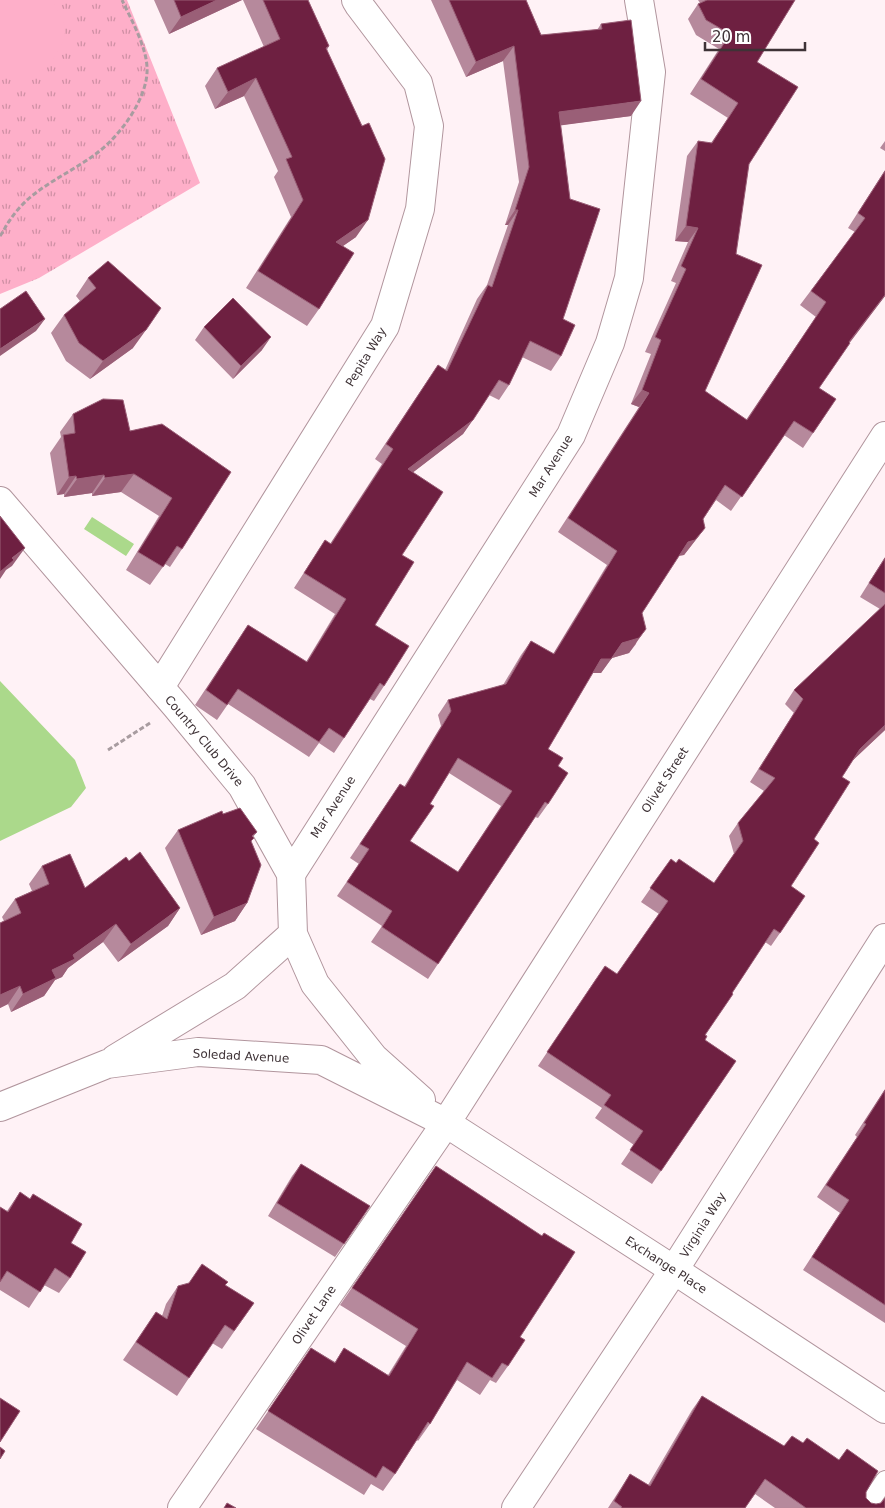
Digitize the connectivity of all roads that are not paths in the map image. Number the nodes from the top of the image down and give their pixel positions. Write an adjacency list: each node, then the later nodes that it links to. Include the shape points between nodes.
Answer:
1 (356, 0): 5 (street, Pepita Way, via 418,83 428,126 420,209 385,326)
2 (639, 0): 6 (street, Mar Avenue, via 650,72 629,278 610,343 571,435)
3 (885, 436): 11 (street, Olivet Street)
4 (0, 502): 5 (street, Country Club Drive)
5 (168, 697): 6 (street, Country Club Drive, via 242,786)
6 (291, 874): 7 (street, Country Club Drive)
7 (293, 934): 9 (street, via 235,986); 11 (street, Country Club Drive, via 315,984 374,1058)
8 (885, 938): 12 (street, Virginia Way)
9 (107, 1064): 10 (street, Soledad Avenue); 11 (street, Soledad Avenue, via 198,1052 321,1060)
10 (3, 1107)
11 (446, 1123): 12 (street, Exchange Place); 15 (street, Olivet Lane)
12 (674, 1270): 13 (street, Exchange Place); 16 (street, Virginia Way)
13 (885, 1409)
14 (885, 1480): 17 (lane)
15 (182, 1508)
16 (516, 1508)
17 (866, 1508)

